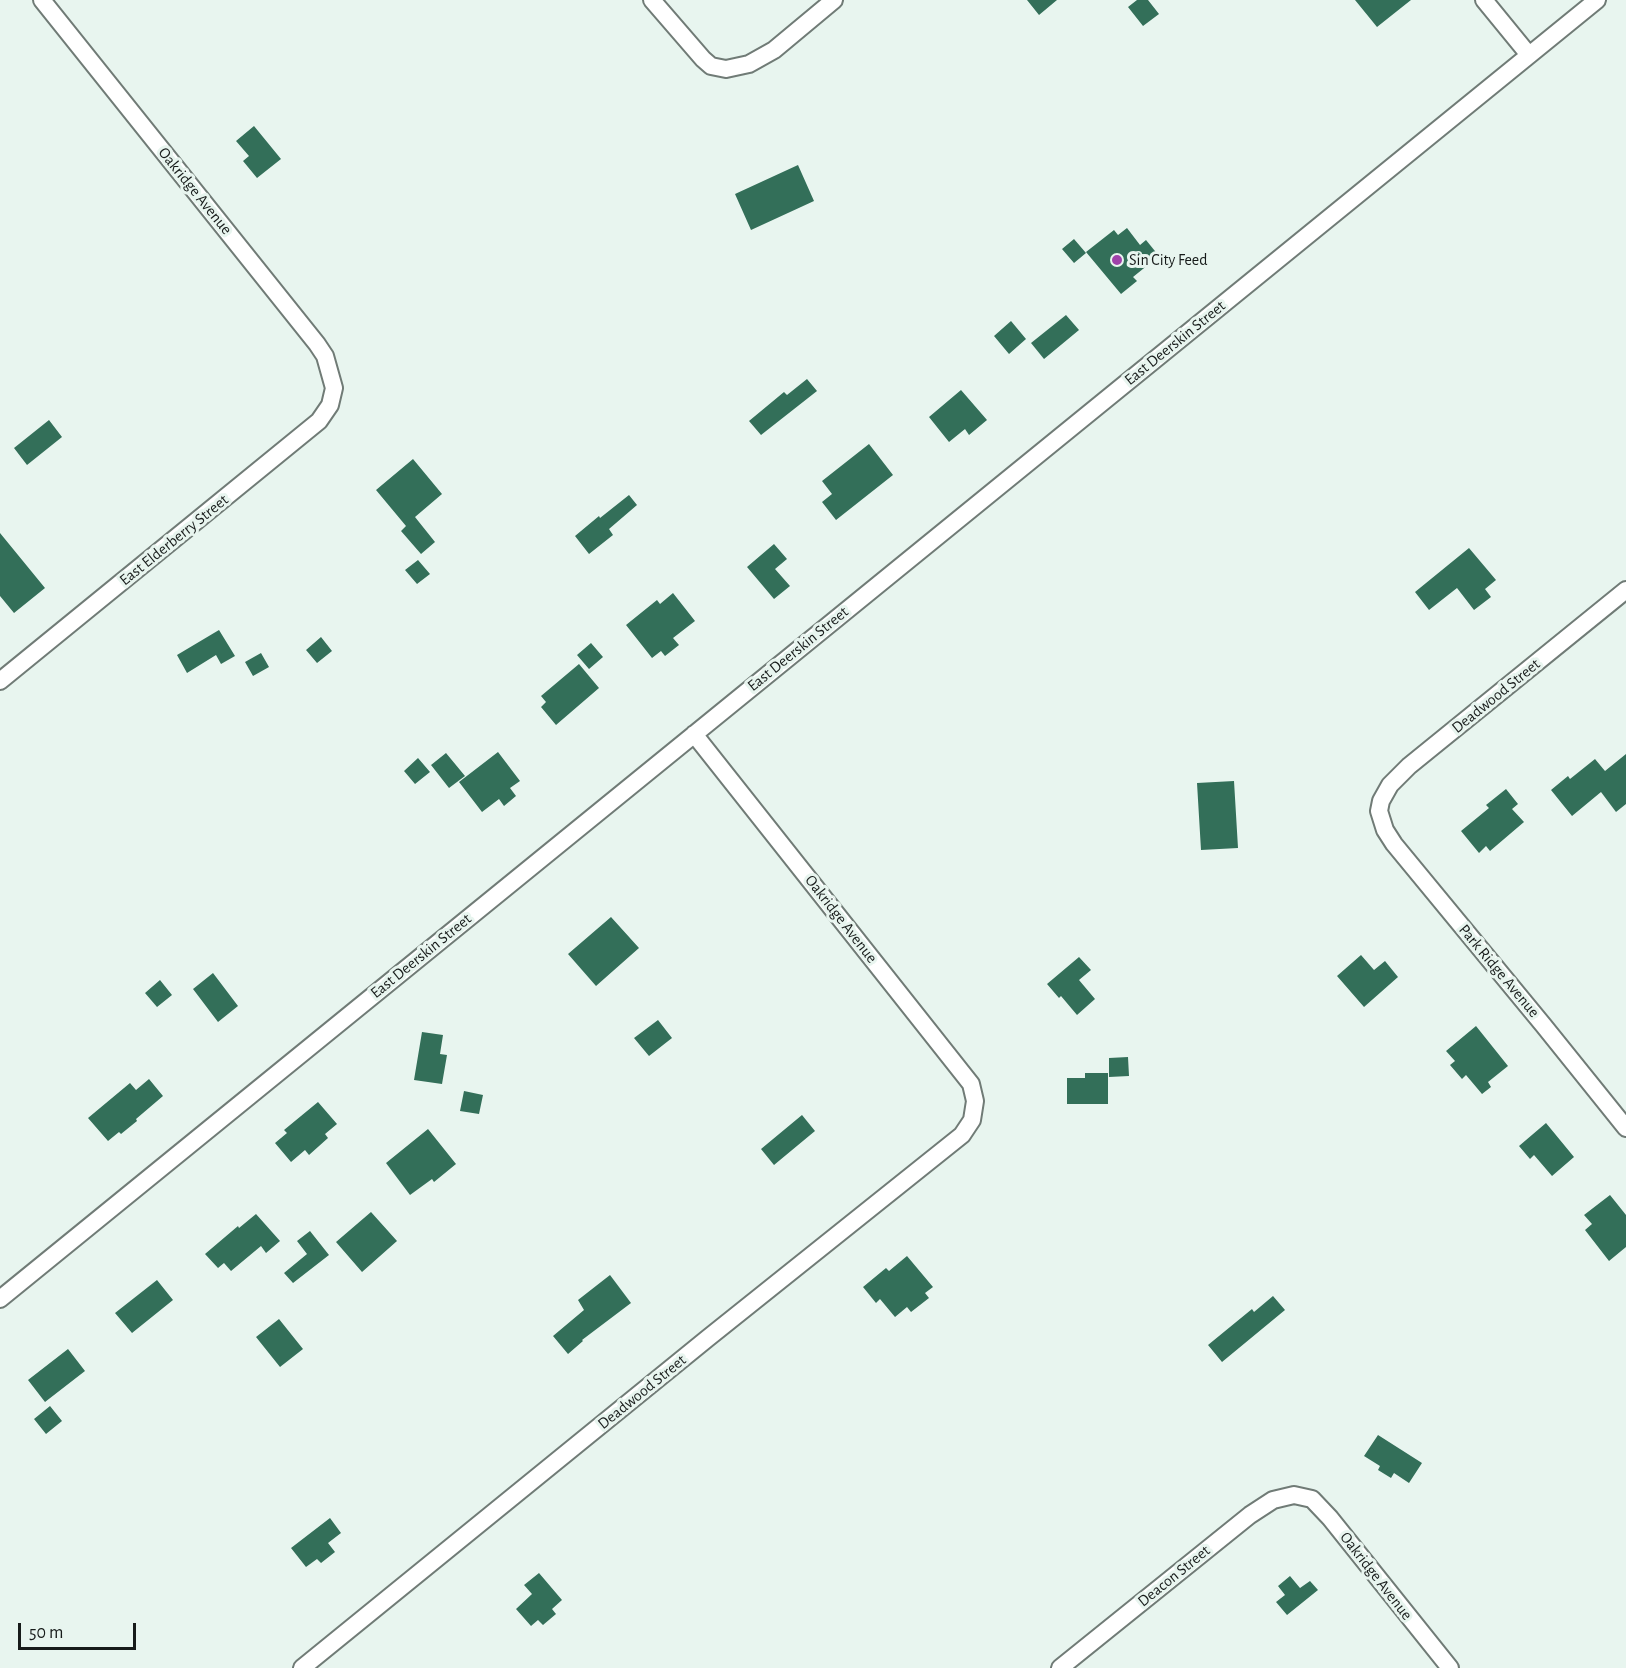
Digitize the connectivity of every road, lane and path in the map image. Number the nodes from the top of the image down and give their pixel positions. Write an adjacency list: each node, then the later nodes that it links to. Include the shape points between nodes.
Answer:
1 (42, 0): 7 (street, Oakridge Avenue, via 317,344 325,356)
2 (652, 0): 3 (street, via 703,59 711,66 726,69 749,64 774,50)
3 (834, 0)
4 (1484, 0): 6 (street)
5 (1597, 0): 6 (street, East Deerskin Street)
6 (1529, 55): 10 (street, East Deerskin Street)
7 (334, 388): 9 (street, East Elderberry Street, via 330,405 319,421)
8 (1626, 590): 11 (street, Deadwood Street, via 1409,766 1390,785)
9 (0, 681)
10 (694, 734): 12 (street, Oakridge Avenue, via 971,1084); 14 (street, East Deerskin Street)
11 (1380, 811): 13 (street, Park Ridge Avenue, via 1394,844)
12 (974, 1111): 16 (street, Deadwood Street, via 962,1135)
13 (1626, 1128)
14 (0, 1299)
15 (1294, 1495): 17 (street, Deacon Street, via 1273,1500 1251,1515); 18 (street, Oakridge Avenue, via 1312,1499 1330,1518)
16 (302, 1668)
17 (1060, 1668)
18 (1450, 1668)

